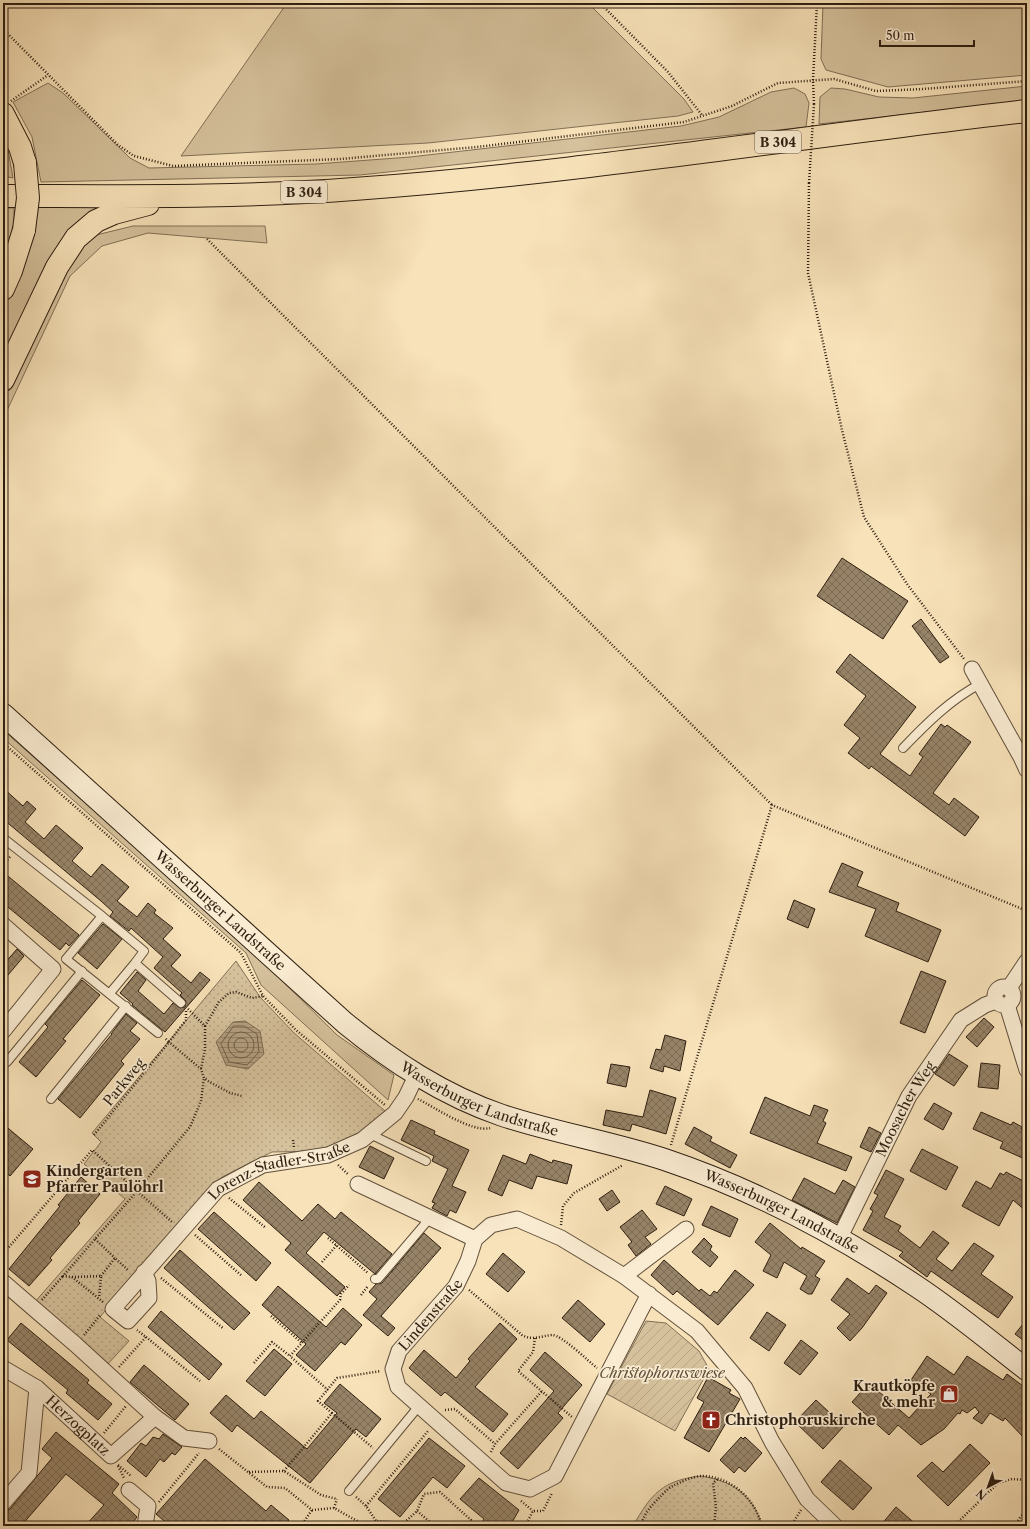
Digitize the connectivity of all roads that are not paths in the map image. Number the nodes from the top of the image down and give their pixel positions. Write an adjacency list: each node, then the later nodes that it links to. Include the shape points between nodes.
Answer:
1 (6, 108): 5 (highway, bridge, via 25,163 28,198 24,230 12,271)
2 (1027, 111): 4 (highway, B 304, via 521,174 354,190)
3 (3, 196): 4 (highway, B 304)
4 (186, 196): 6 (highway, via 114,213 96,221 76,238 57,267)
5 (3, 289)
6 (3, 380)
7 (972, 669): 8 (street)
8 (980, 684): 10 (lane, via 959,695 926,723); 11 (street)
9 (3, 714): 28 (street, Wasserburger Landstraße, via 345,1023)
10 (903, 748)
11 (1027, 770)
12 (3, 838): 13 (lane)
13 (102, 916): 15 (lane); 17 (lane, via 144,951)
14 (3, 925): 18 (street)
15 (66, 959): 18 (lane); 19 (lane)
16 (1027, 961): 22 (street, via 1009,988 1013,998)
17 (135, 962): 20 (lane); 21 (lane)
18 (53, 970): 24 (street)
19 (82, 970): 20 (lane); 26 (lane)
20 (110, 993): 23 (lane)
21 (181, 1003)
22 (1002, 1003): 27 (street); 36 (street, Moosacher Weg, via 985,1005 961,1020 909,1096)
23 (126, 1006): 25 (lane); 29 (lane)
24 (3, 1031)
25 (158, 1033)
26 (7, 1062)
27 (1027, 1070)
28 (416, 1076): 30 (street, Lorenz-Stadler-Straße, via 395,1113); 36 (street, Wasserburger Landstraße, via 459,1099 502,1115 667,1160 754,1195)
29 (51, 1100)
30 (372, 1132): 31 (lane, via 376,1138); 37 (street, Lorenz-Stadler-Straße, via 362,1140 328,1155 263,1165 218,1189)
31 (426, 1161)
32 (358, 1184): 33 (street)
33 (430, 1218): 35 (street); 39 (lane, via 378,1279)
34 (686, 1229): 38 (street)
35 (475, 1239): 38 (street, via 491,1225 517,1219 561,1238); 45 (street, Lindenstraße, via 459,1281 399,1351 393,1369 398,1387)
36 (839, 1239): 43 (street, Wasserburger Landstraße, via 918,1287)
37 (144, 1273): 37 (street, Lorenz-Stadler-Straße, via 148,1281 149,1298 128,1322 111,1307)
38 (624, 1276): 41 (street)
39 (375, 1279)
40 (3, 1282): 46 (street)
41 (649, 1294): 45 (street, Lindenstraße, via 554,1476 530,1489 506,1483 441,1416); 52 (street, via 697,1331 745,1388 772,1442 807,1499)
42 (3, 1368): 44 (street, Herzogplatz)
43 (1027, 1370)
44 (37, 1388): 46 (street, Herzogplatz, via 111,1456); 50 (street, Herzogplatz, via 29,1473)
45 (419, 1406): 49 (lane)
46 (155, 1417): 47 (street, via 184,1438)
47 (209, 1441)
48 (129, 1490): 51 (street, via 148,1506)
49 (349, 1491)
50 (3, 1502)
51 (145, 1526)
52 (835, 1526)

